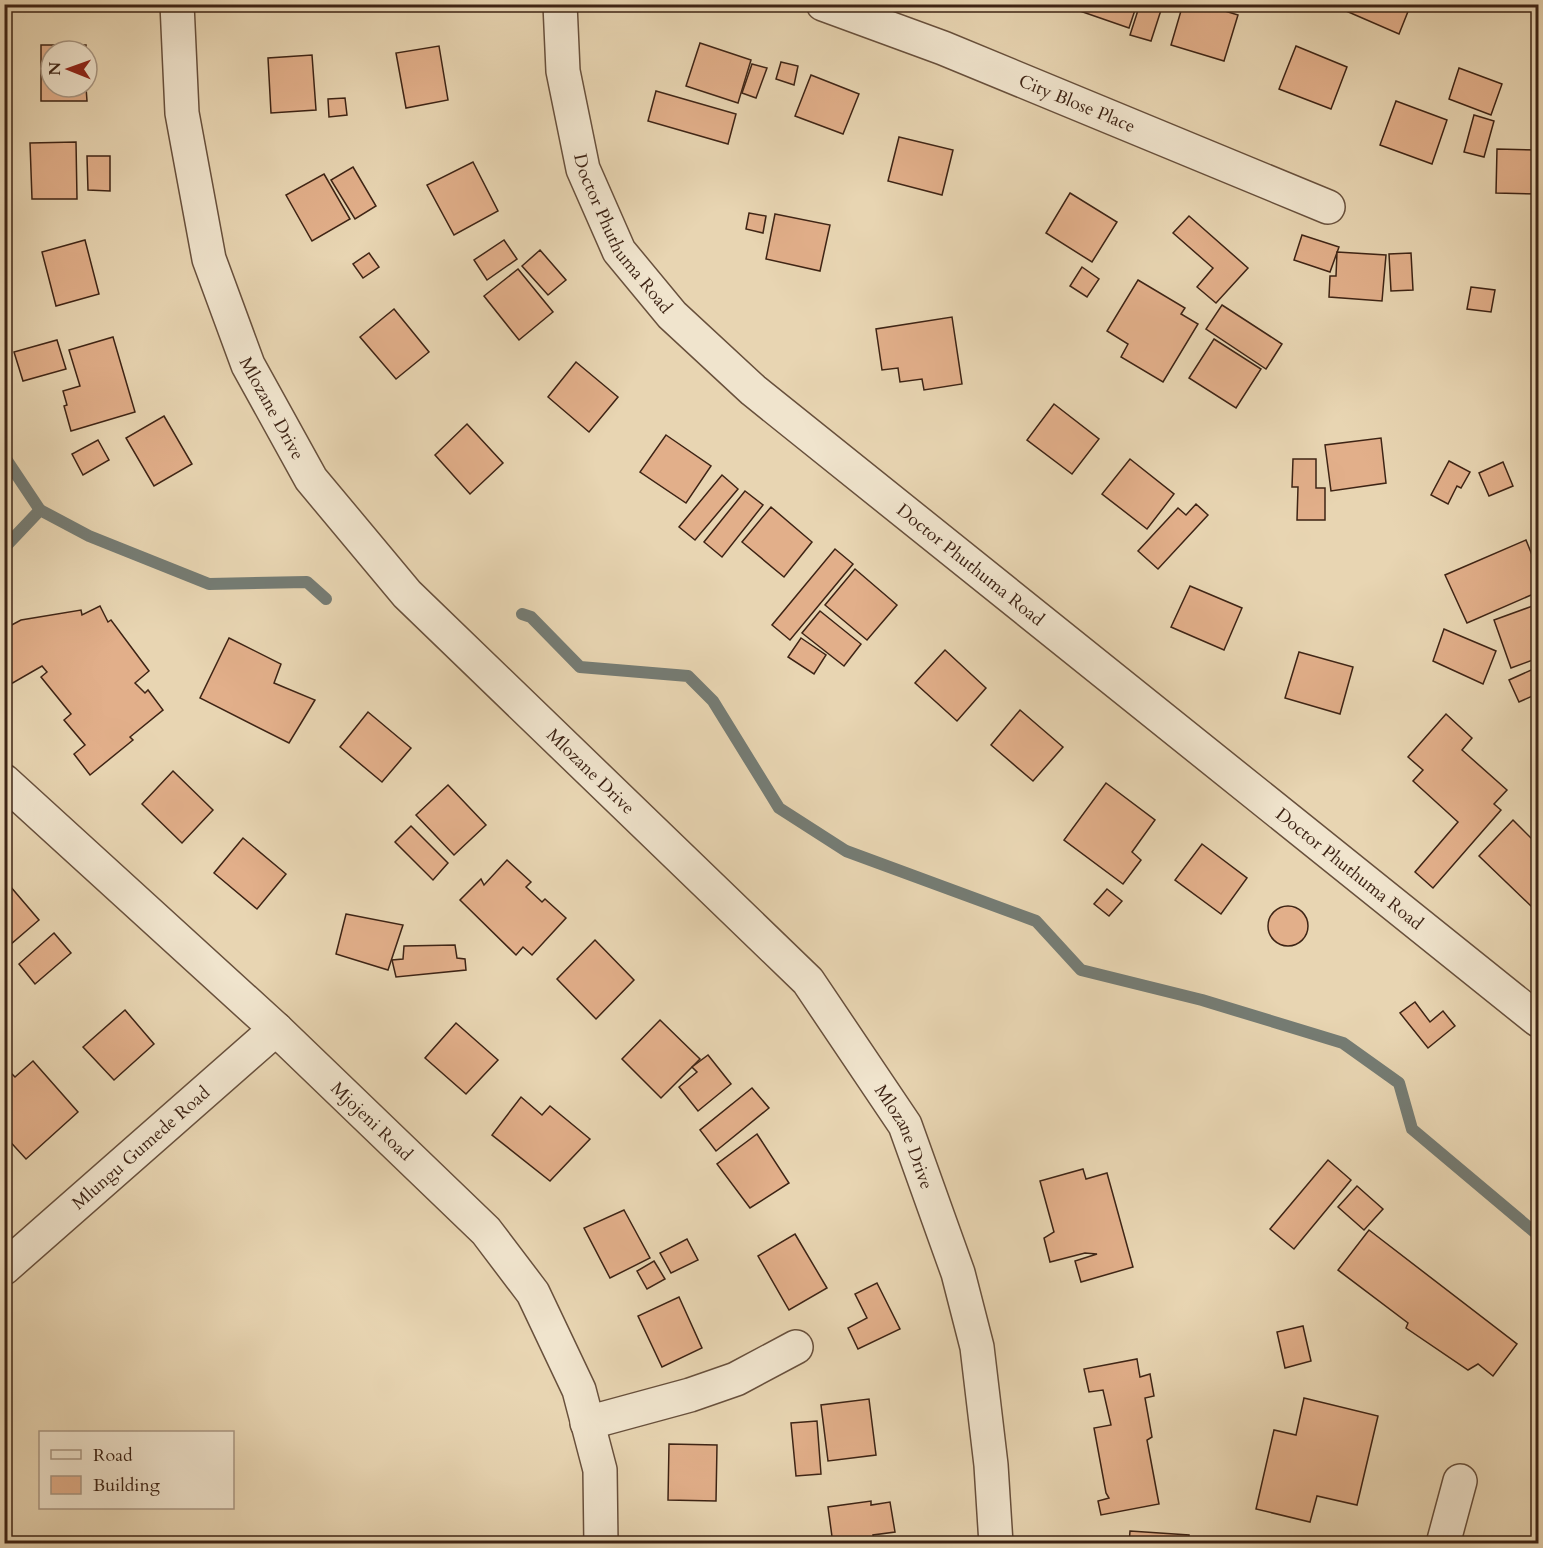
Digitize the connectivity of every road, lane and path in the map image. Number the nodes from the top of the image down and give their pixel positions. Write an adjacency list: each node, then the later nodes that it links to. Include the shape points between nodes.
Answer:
1 (177, 4): 13 (street, Mlozane Drive, via 182,113 209,260 248,365 311,479 407,594 808,981 905,1125 958,1273 976,1347 991,1465)
2 (560, 4): 6 (street, Doctor Phuthuma Road, via 563,71 583,169 619,251 672,315 753,390)
3 (823, 4): 4 (street, City Blose Place, via 943,48)
4 (1328, 207)
5 (4, 781): 7 (street, Mjojeni Road)
6 (1539, 1020)
7 (276, 1029): 8 (street, Mlungu Gumede Road); 10 (street, Mjojeni Road, via 486,1231 533,1293 579,1389)
8 (4, 1268)
9 (796, 1347): 10 (street, via 736,1379)
10 (587, 1423): 12 (street, Mjojeni Road, via 600,1470)
11 (1460, 1481): 14 (street)
12 (601, 1544)
13 (996, 1544)
14 (1443, 1544)

